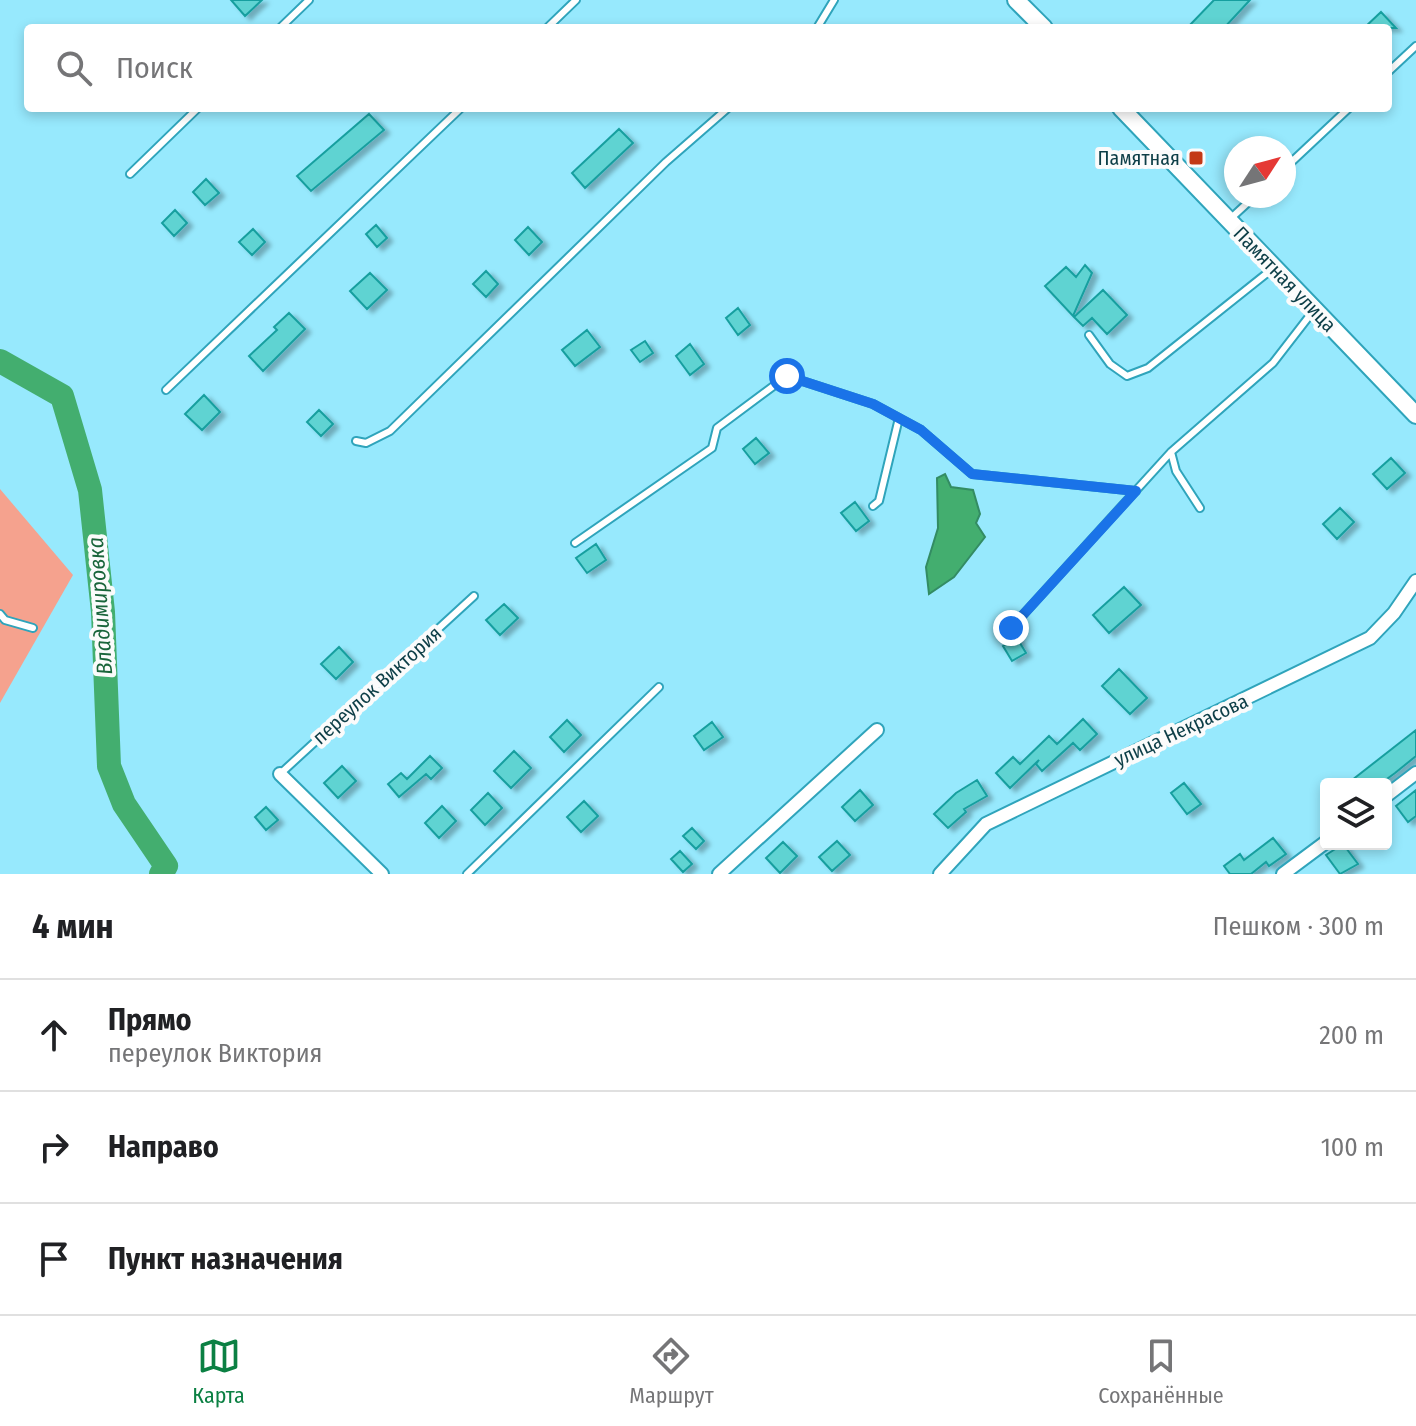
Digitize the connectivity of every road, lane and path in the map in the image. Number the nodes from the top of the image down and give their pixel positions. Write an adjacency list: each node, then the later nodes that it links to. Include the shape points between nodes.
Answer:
1 (309, 0): 5 (lane)
2 (576, 0): 6 (lane)
3 (834, 0): 7 (lane)
4 (1016, 0): 8 (street)
5 (284, 24)
6 (551, 24)
7 (819, 24)
8 (1040, 24)
9 (1416, 46): 10 (lane)
10 (1392, 68)
11 (194, 112): 17 (lane)
12 (457, 112): 23 (lane)
13 (723, 112): 26 (lane, via 390,431 366,443)
14 (1125, 112): 19 (street, Памятная улица)
15 (1345, 112): 16 (lane)
16 (1296, 158)
17 (130, 174)
18 (1242, 208): 19 (lane)
19 (1229, 220): 20 (street, Памятная улица)
20 (1274, 268): 21 (street, Памятная улица); 22 (lane, via 1148,368 1127,376 1110,364)
21 (1314, 309): 24 (street, Памятная улица); 27 (lane, via 1273,363)
22 (1089, 335)
23 (166, 390)
24 (1416, 415)
25 (899, 418): 28 (lane, via 972,474); 29 (lane, via 879,501); 31 (lane, via 787,376 717,428 712,448)
26 (356, 441)
27 (1171, 452): 28 (lane); 30 (lane, via 1176,471)
28 (1136, 491): 36 (lane)
29 (873, 506)
30 (1200, 508)
31 (575, 543)
32 (1416, 581): 46 (street, улица Некрасова, via 1370,638 986,824)
33 (474, 596): 40 (lane, переулок Виктория)
34 (0, 614): 35 (lane)
35 (33, 628)
36 (1011, 628)
37 (659, 687): 44 (lane)
38 (877, 730): 45 (street)
39 (1416, 773): 41 (street)
40 (280, 774): 43 (street)
41 (1392, 791)
42 (1320, 846): 47 (street)
43 (382, 874)
44 (467, 874)
45 (719, 874)
46 (940, 874)
47 (1283, 874)

